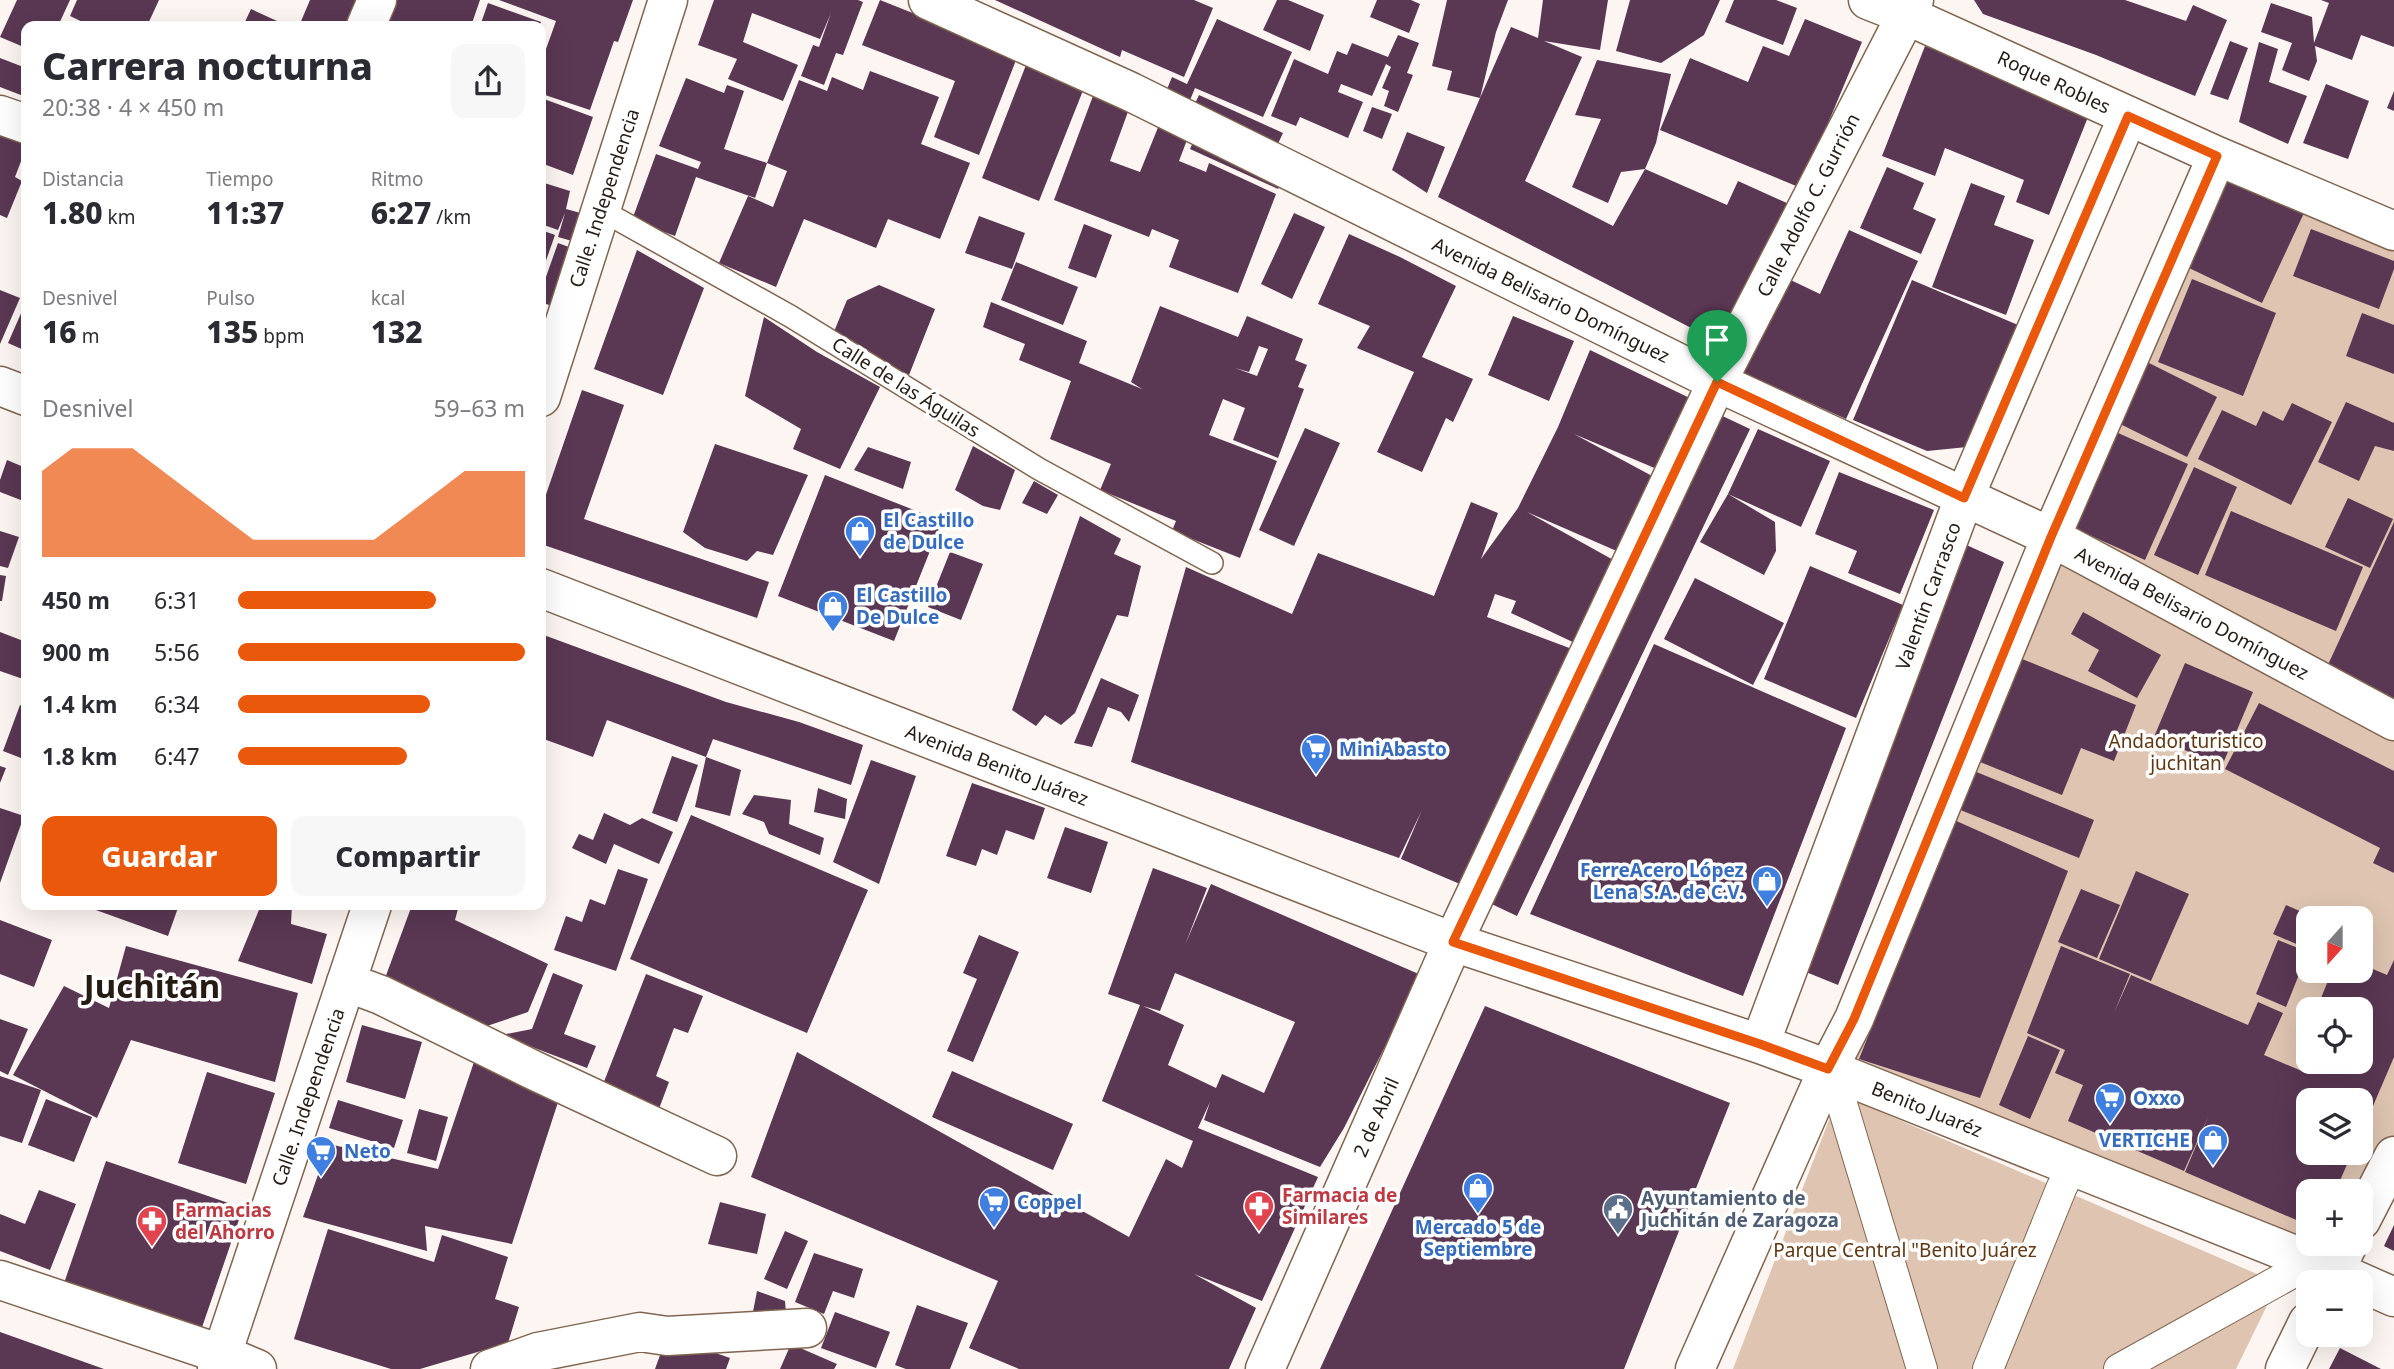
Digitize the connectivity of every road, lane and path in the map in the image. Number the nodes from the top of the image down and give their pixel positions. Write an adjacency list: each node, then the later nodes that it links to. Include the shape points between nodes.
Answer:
1 (377, 0): 6 (street)
2 (668, 0): 11 (street, Calle. Independencia)
3 (928, 0): 14 (street, Avenida Belisario Domínguez, via 1131,92)
4 (1868, 0): 5 (street, Roque Robles)
5 (1910, 8): 8 (street, Roque Robles); 14 (street, Calle Adolfo C. Gurrión)
6 (368, 21)
7 (0, 115): 9 (street)
8 (2128, 116): 10 (street, Roque Robles); 17 (street, Valentín Carrasco)
9 (21, 122)
10 (2217, 156): 12 (street, Roque Robles); 18 (street)
11 (601, 210): 13 (street, Calle. Independencia); 19 (lane, Calle de las Águilas, via 790,316 1039,469)
12 (2394, 231)
13 (546, 381)
14 (1717, 382): 17 (street, Avenida Belisario Domínguez); 23 (street, Calle Adolfo C. Gurrión)
15 (0, 386): 16 (street)
16 (21, 394)
17 (1964, 498): 18 (street, Avenida Belisario Domínguez); 25 (street, Valentín Carrasco)
18 (2051, 537): 21 (street, Avenida Belisario Domínguez); 26 (street, via 1854,1019)
19 (1212, 563)
20 (546, 590): 23 (street, Avenida Benito Juárez)
21 (2394, 721)
22 (370, 910): 24 (street, Calle. Independencia)
23 (1453, 942): 25 (street, Benito Juaréz); 39 (street, 2 de Abril)
24 (346, 982): 27 (street); 36 (street, Calle. Independencia)
25 (1760, 1044): 26 (street, Benito Juaréz)
26 (1828, 1069): 29 (street, Benito Juaréz); 40 (street); 41 (street)
27 (718, 1156)
28 (2394, 1156): 30 (street)
29 (2072, 1167): 31 (street, Benito Juaréz); 42 (street)
30 (2373, 1197)
31 (2331, 1265): 33 (street, Benito Juaréz); 43 (street)
32 (0, 1280): 36 (street)
33 (2394, 1297)
34 (807, 1328): 38 (street, via 667,1336 639,1332 538,1352)
35 (2296, 1346): 44 (street)
36 (219, 1362): 37 (street)
37 (257, 1369)
38 (490, 1369)
39 (1265, 1369)
40 (1695, 1369)
41 (1922, 1369)
42 (1988, 1369)
43 (2119, 1369)
44 (2284, 1369)

